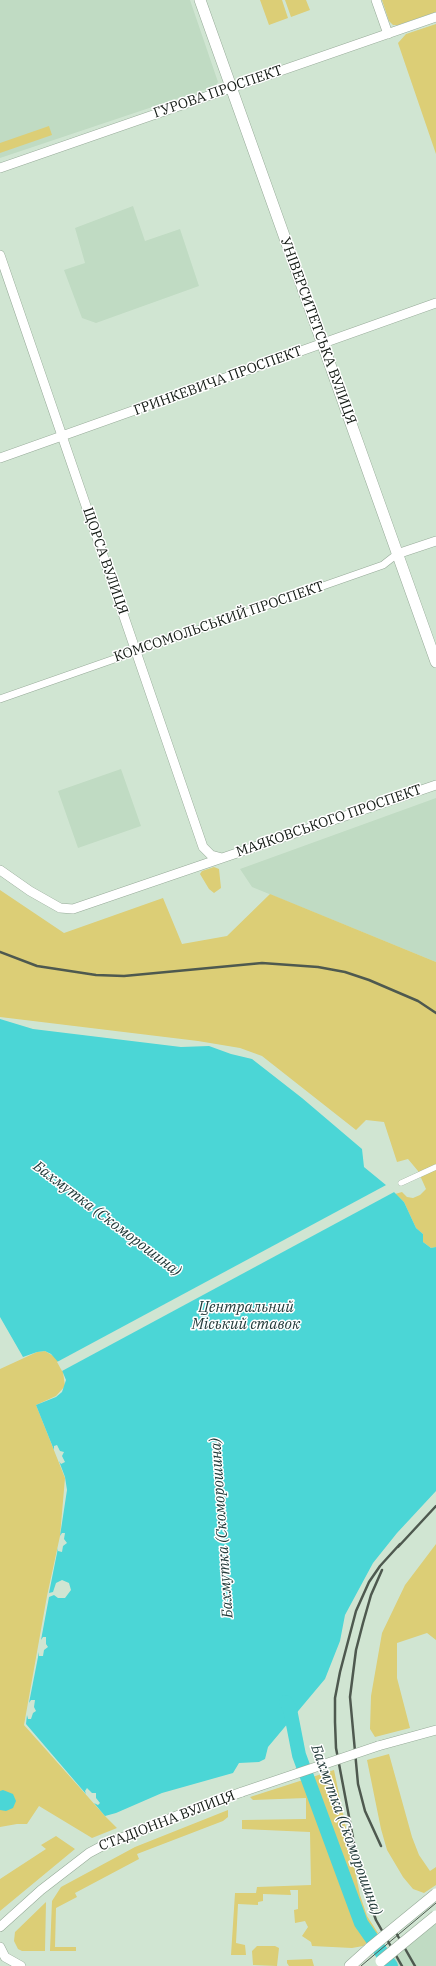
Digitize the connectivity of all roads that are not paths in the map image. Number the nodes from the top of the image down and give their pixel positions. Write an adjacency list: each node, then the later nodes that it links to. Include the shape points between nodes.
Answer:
1 (200, 0): 5 (main road, УНІВЕРСИТЕТСЬКА ВУЛИЦЯ)
2 (376, 0): 4 (street)
3 (436, 17): 4 (street, ГУРОВА ПРОСПЕКТ)
4 (388, 34): 5 (street, ГУРОВА ПРОСПЕКТ)
5 (231, 88): 6 (street, ГУРОВА ПРОСПЕКТ); 9 (main road, УНІВЕРСИТЕТСЬКА ВУЛИЦЯ)
6 (0, 168)
7 (0, 255): 10 (street, ЩОРСА ВУЛИЦЯ)
8 (436, 303): 9 (street, ГРИНКЕВИЧА ПРОСПЕКТ)
9 (322, 343): 10 (street, ГРИНКЕВИЧА ПРОСПЕКТ); 13 (main road, УНІВЕРСИТЕТСЬКА ВУЛИЦЯ)
10 (63, 436): 11 (street, ГРИНКЕВИЧА ПРОСПЕКТ); 14 (street, ЩОРСА ВУЛИЦЯ)
11 (0, 458)
12 (436, 540): 13 (street, КОМСОМОЛЬСЬКИЙ ПРОСПЕКТ)
13 (398, 554): 14 (street, КОМСОМОЛЬСЬКИЙ ПРОСПЕКТ, via 383,565); 15 (main road, УНІВЕРСИТЕТСЬКА ВУЛИЦЯ)
14 (136, 650): 16 (street, КОМСОМОЛЬСЬКИЙ ПРОСПЕКТ); 18 (street, ЩОРСА ВУЛИЦЯ)
15 (436, 662)
16 (0, 699)
17 (436, 785): 19 (street, МАЯКОВСЬКОГО ПРОСПЕКТ)
18 (203, 847): 19 (street, via 211,855); 20 (street, via 204,857)
19 (222, 858): 20 (street, МАЯКОВСЬКОГО ПРОСПЕКТ)
20 (198, 866): 21 (street, МАЯКОВСЬКОГО ПРОСПЕКТ, via 66,910 30,891)
21 (0, 870)
22 (436, 1167): 23 (street)
23 (401, 1183)
24 (436, 1730): 27 (street, СТАДІОННА ВУЛИЦЯ, bridge, via 378,1746 242,1792 104,1845 89,1853 41,1890)
25 (436, 1894): 31 (main road, bridge)
26 (436, 1916): 29 (main road, bridge)
27 (0, 1927)
28 (0, 1947): 30 (street, via 5,1957)
29 (378, 1964)
30 (21, 1966)
31 (350, 1966)

